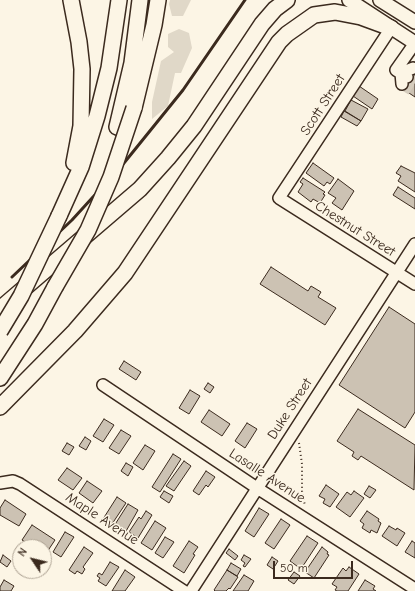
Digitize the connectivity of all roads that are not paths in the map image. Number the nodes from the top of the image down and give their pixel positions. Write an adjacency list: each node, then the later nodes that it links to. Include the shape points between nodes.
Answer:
1 (70, 0): 13 (highway, via 79,42 83,98 76,154)
2 (119, 0): 13 (highway, via 109,68 97,116 81,167)
3 (140, 0): 17 (highway, bridge, via 132,63 118,127 93,200)
4 (158, 0): 17 (highway, bridge, via 144,73 111,177 88,230)
5 (286, 0): 18 (highway, via 262,24 194,126 140,189)
6 (349, 0): 9 (main road)
7 (380, 0): 8 (main road)
8 (415, 22)
9 (391, 28): 10 (main road); 12 (street, Scott Street); 22 (highway, via 361,16 335,12 314,15 287,34 125,273 76,331)
10 (415, 43): 11 (street, via 396,70)
11 (406, 76)
12 (279, 198): 15 (street, Chestnut Street)
13 (59, 216): 19 (highway, bridge, via 22,296)
14 (415, 244): 15 (street, Duke Street)
15 (396, 273): 16 (street, Chestnut Street); 24 (street, Duke Street)
16 (415, 284)
17 (55, 287): 20 (highway, via 35,324)
18 (0, 309)
19 (0, 331)
20 (0, 378)
21 (103, 385): 24 (street, Lasalle Avenue)
22 (0, 407)
23 (0, 483): 26 (street, Maple Avenue, via 13,481 20,484)
24 (258, 488): 25 (street, Lasalle Avenue); 27 (street, Duke Street)
25 (415, 589)
26 (184, 591)
27 (191, 591)

